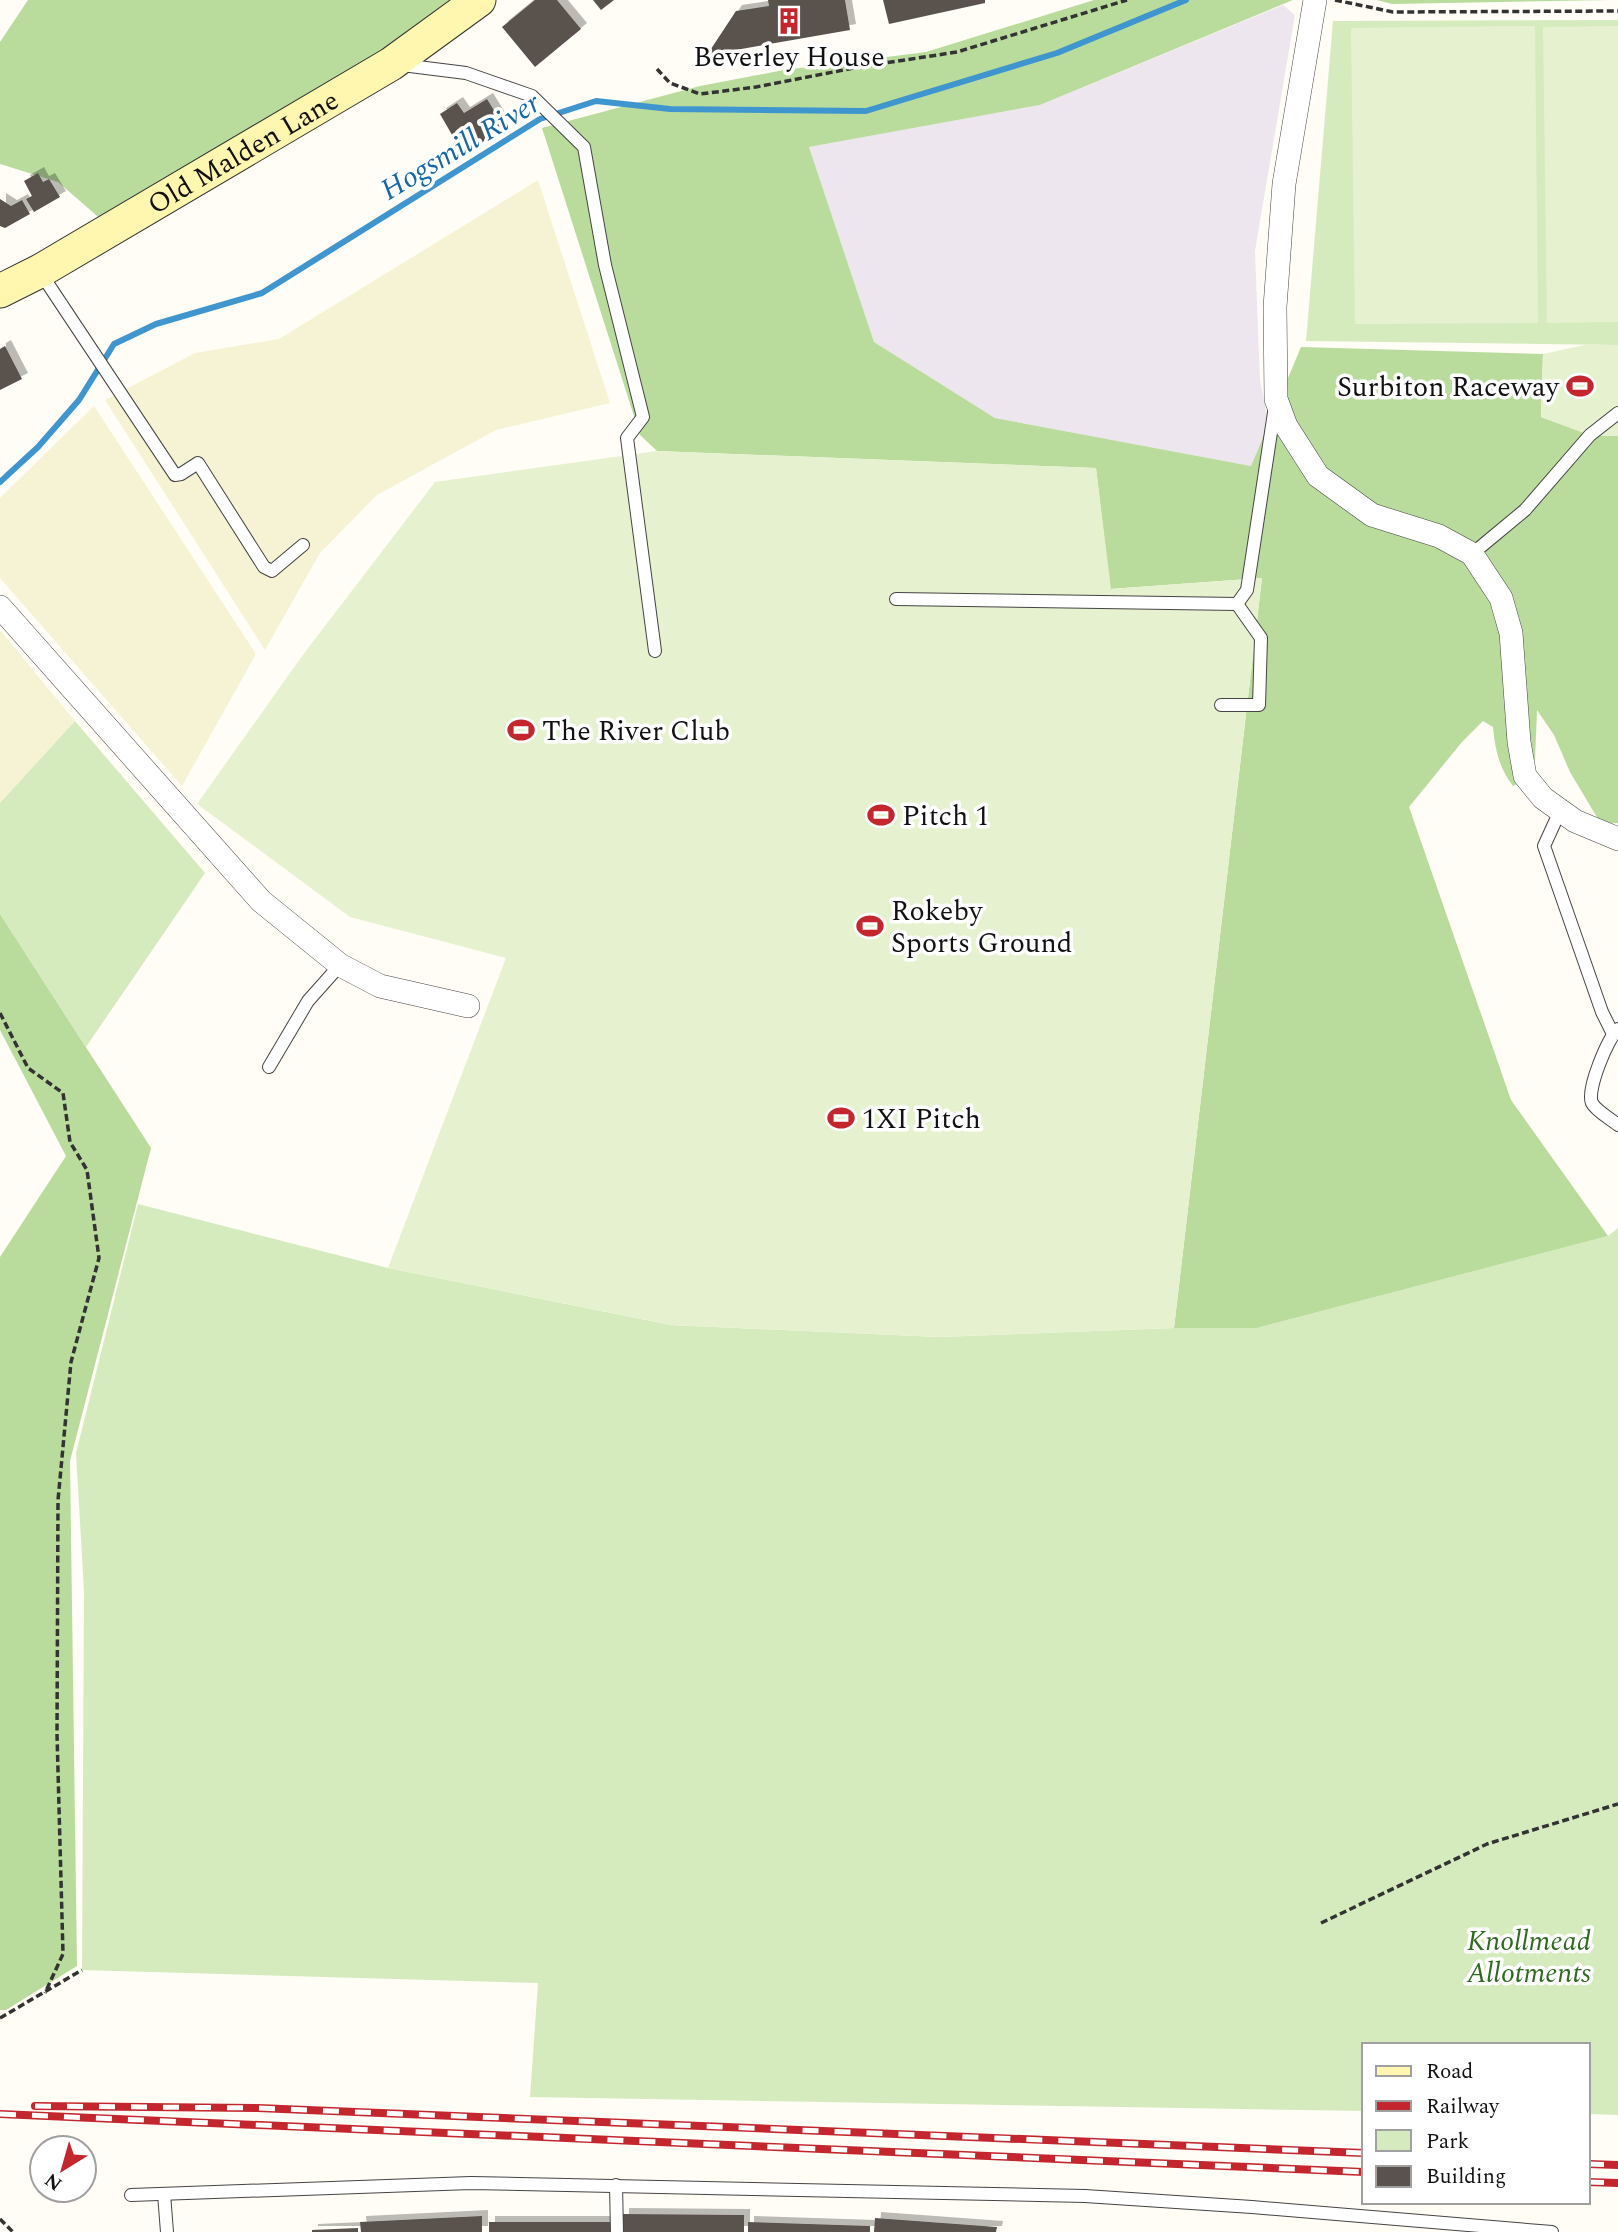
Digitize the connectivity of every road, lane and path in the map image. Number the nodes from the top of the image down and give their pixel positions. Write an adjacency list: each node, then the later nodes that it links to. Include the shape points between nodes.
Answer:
1 (479, 0): 6 (main road, Old Malden Lane)
2 (1127, 0): 7 (path, via 957,52 756,86 700,94 670,83)
3 (1315, 0): 10 (street, via 1283,184 1275,307)
4 (1335, 0): 5 (path, via 1393,12)
5 (1618, 11)
6 (391, 64): 8 (main road, Old Malden Lane); 17 (lane, via 467,73 532,96 583,147 643,417 627,438)
7 (657, 69)
8 (40, 271): 9 (main road, Old Malden Lane); 12 (lane, via 175,475 198,463 264,567 272,571)
9 (0, 291)
10 (1276, 399): 13 (street, via 1286,426 1318,476 1372,515 1439,536); 15 (lane, via 1247,590)
11 (1618, 413): 13 (lane, via 1590,435 1525,510)
12 (303, 545)
13 (1472, 554): 19 (street, via 1501,598 1511,633 1525,776)
14 (895, 599): 15 (lane)
15 (1237, 604): 18 (lane, via 1262,638 1259,705)
16 (0, 607): 21 (street, via 261,901)
17 (655, 651)
18 (1221, 705)
19 (1560, 811): 20 (street); 24 (lane, via 1544,846 1602,1012)
20 (1618, 839)
21 (340, 965): 22 (street, via 380,986); 25 (lane, via 309,1001)
22 (468, 1006)
23 (0, 1013): 30 (path, via 28,1068 63,1093 70,1142 87,1170 99,1258 71,1362 58,1500 63,1954)
24 (1616, 1031): 26 (lane, via 1590,1093 1592,1104)
25 (269, 1067)
26 (1618, 1125)
27 (1618, 1804): 28 (path, via 1487,1844)
28 (1321, 1923)
29 (82, 1970): 30 (path)
30 (45, 1993): 31 (path)
31 (0, 2018)
32 (616, 2185): 33 (lane, via 471,2183); 38 (lane); 39 (lane, via 1085,2196)
33 (164, 2194): 34 (lane); 37 (lane)
34 (131, 2195)
35 (0, 2219): 36 (path)
36 (13, 2232)
37 (167, 2232)
38 (617, 2232)
39 (1552, 2232)

